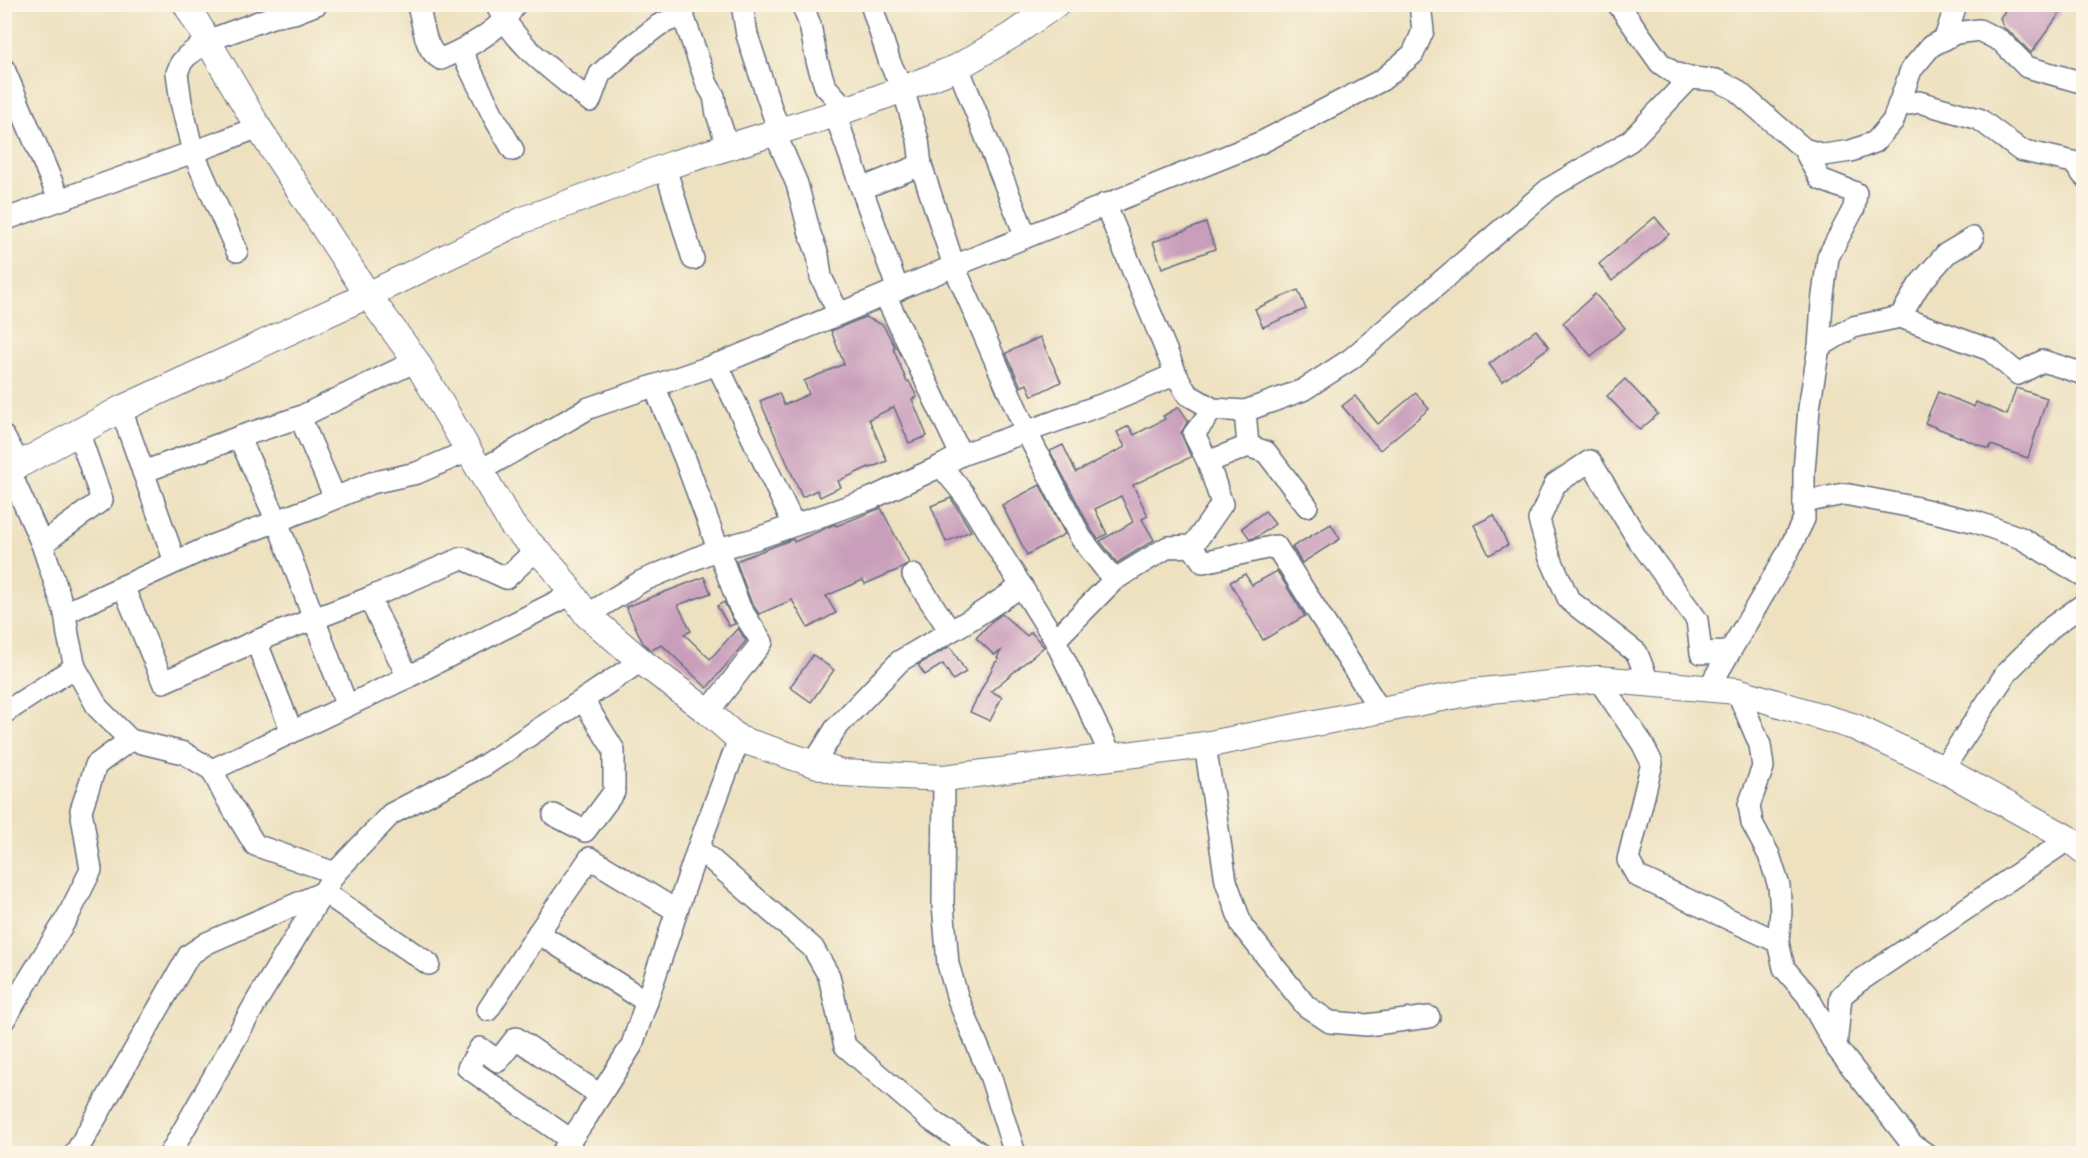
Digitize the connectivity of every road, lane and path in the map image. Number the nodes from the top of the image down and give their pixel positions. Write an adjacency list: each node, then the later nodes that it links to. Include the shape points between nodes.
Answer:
1 (186, 4): 14 (street)
2 (317, 4): 14 (street)
3 (417, 4): 15 (street, via 434,55 441,59)
4 (741, 4): 24 (street)
5 (802, 4): 22 (street, via 825,86)
6 (870, 4): 20 (street)
7 (1056, 4): 16 (street)
8 (1420, 4): 34 (street, via 1423,31 1413,54 1382,80 1262,142)
9 (1618, 4): 18 (street, via 1660,63)
10 (1956, 4): 13 (street)
11 (681, 9): 12 (street, via 600,74 590,101 532,55); 25 (street, via 714,96)
12 (505, 10): 15 (street)
13 (1945, 39): 19 (street, via 1979,30 2001,41 2026,66); 21 (street, via 1931,46 1911,70)
14 (207, 41): 23 (street); 28 (street, via 181,63 177,73)
15 (461, 51): 27 (street)
16 (958, 66): 20 (street); 36 (street)
17 (4, 69): 33 (street)
18 (1690, 78): 26 (street, via 1716,80 1735,88); 53 (street, via 1630,141 1550,188 1351,359 1303,390)
19 (2084, 83)
20 (903, 89): 22 (street); 29 (street)
21 (1898, 106): 26 (street, via 1893,121 1875,142 1824,155); 31 (street, via 1919,102 1979,119 2020,150 2073,162)
22 (841, 112): 24 (street); 32 (street)
23 (258, 127): 28 (street); 42 (street)
24 (778, 132): 25 (street); 43 (street, via 797,184 821,276)
25 (728, 147): 30 (street)
26 (1804, 149): 45 (street, via 1820,179 1856,193 1854,208 1828,257)
27 (513, 150)
28 (193, 152): 33 (street); 38 (street)
29 (921, 165): 32 (street); 40 (street)
30 (665, 167): 39 (street); 42 (street, via 523,220)
31 (2084, 176)
32 (863, 188): 41 (street)
33 (59, 199): 35 (street)
34 (1105, 204): 36 (street); 48 (street)
35 (4, 220)
36 (1026, 237): 40 (street)
37 (1973, 238): 44 (street, via 1946,254 1919,285)
38 (237, 251)
39 (693, 259)
40 (954, 266): 41 (street); 56 (street)
41 (892, 293): 43 (street); 60 (street)
42 (368, 295): 46 (street); 51 (street)
43 (839, 314): 47 (street)
44 (1900, 317): 45 (street, via 1852,327); 49 (street, via 1990,350 2018,374 2043,361)
45 (1819, 348): 67 (street, via 1809,408)
46 (416, 361): 54 (street); 61 (street)
47 (717, 364): 50 (street); 70 (street)
48 (1176, 374): 52 (street, via 1187,394); 56 (street)
49 (2084, 374)
50 (654, 386): 61 (street, via 590,408); 73 (street)
51 (121, 409): 55 (street); 65 (street)
52 (1213, 409): 53 (street); 62 (street, via 1194,434)
53 (1245, 411): 59 (street)
54 (300, 417): 58 (street); 66 (street)
55 (78, 431): 64 (street); 71 (street, via 102,500)
56 (1026, 432): 60 (street); 78 (street, via 1081,538)
57 (4, 437): 64 (street)
58 (239, 437): 65 (street); 69 (street)
59 (1248, 446): 62 (street); 68 (street, via 1266,452)
60 (961, 455): 63 (street)
61 (475, 460): 66 (street, via 370,483); 74 (street, via 512,525)
62 (1208, 462): 72 (street, via 1222,504)
63 (941, 466): 70 (street, via 872,498); 80 (street, via 964,494)
64 (11, 469): 71 (street)
65 (143, 472): 75 (street)
66 (335, 498): 69 (street)
67 (1804, 502): 77 (street, via 1844,494 1976,522 2021,538); 90 (street, via 1804,519 1787,554)
68 (1306, 506)
69 (277, 521): 75 (street); 86 (street)
70 (794, 525): 73 (street)
71 (42, 544): 84 (street)
72 (1192, 546): 78 (street, via 1168,547); 100 (street, via 1203,562 1276,546)
73 (718, 549): 85 (street, via 642,581); 101 (street, via 740,608 762,642)
74 (536, 550): 81 (street); 82 (street, via 506,578 462,558)
75 (175, 562): 79 (street)
76 (913, 575): 87 (street)
77 (2084, 576)
78 (1114, 580): 88 (street)
79 (123, 586): 84 (street); 89 (street, via 163,682)
80 (1022, 586): 87 (street); 88 (street)
81 (572, 594): 85 (street); 93 (street)
82 (369, 598): 86 (street); 93 (street)
83 (2084, 604): 109 (street, via 2053,626 2007,672)
84 (65, 613): 92 (street)
85 (587, 615): 91 (street)
86 (315, 619): 89 (street); 99 (street)
87 (950, 631): 108 (street, via 900,661 836,728)
88 (1055, 640): 107 (street)
89 (256, 641): 103 (street)
90 (1729, 652): 95 (street, via 1701,653 1697,620 1637,538 1590,461 1555,484 1539,520 1569,600 1637,653); 96 (street)
91 (641, 662): 98 (street); 101 (street)
92 (75, 667): 102 (street); 105 (street, via 98,708)
93 (408, 677): 99 (street)
94 (1598, 679): 95 (street); 100 (street, via 1472,692); 119 (street, via 1652,763 1628,860 1637,876)
95 (1649, 684): 96 (street)
96 (1708, 689): 97 (street)
97 (1737, 691): 109 (street, via 1855,727); 119 (street, via 1760,745 1763,767 1749,805 1752,823 1769,855 1779,886)
98 (583, 700): 112 (street, via 614,750 614,792 585,831); 115 (street, via 485,765 391,813)
99 (347, 706): 103 (street)
100 (1380, 710): 106 (street)
101 (708, 712): 104 (street)
102 (4, 713)
103 (292, 732): 110 (street)
104 (740, 739): 108 (street); 114 (street)
105 (130, 740): 110 (street, via 184,753); 124 (street, via 96,765 81,810 91,870 68,916)
106 (1205, 745): 107 (street); 123 (street, via 1226,881 1242,926 1298,998 1330,1022 1367,1025)
107 (1112, 757): 111 (street)
108 (814, 763): 111 (street, via 842,773)
109 (1943, 769): 113 (street)
110 (212, 770): 115 (street, via 255,844)
111 (944, 778): 131 (street, via 942,904 948,964)
112 (554, 815)
113 (2076, 845): 125 (street, via 1841,996)
114 (698, 848): 117 (street); 130 (street, via 813,948 829,976 845,1046 931,1120)
115 (335, 873): 116 (street)
116 (324, 892): 120 (street); 128 (street, via 207,943 189,956); 129 (street)
117 (677, 910): 118 (street, via 590,858); 121 (street)
118 (538, 933): 121 (street); 122 (street)
119 (1778, 942): 125 (street, via 1784,969 1807,995)
120 (429, 964)
121 (646, 1002): 126 (street, via 632,1045)
122 (488, 1011)
123 (1428, 1017)
124 (4, 1020)
125 (1836, 1047): 132 (street, via 1912,1144)
126 (600, 1095): 127 (street); 127 (street, via 516,1038 498,1061 480,1048 468,1068)
127 (566, 1149)
128 (75, 1154)
129 (170, 1154)
130 (981, 1154)
131 (1015, 1154)
132 (1926, 1154)

